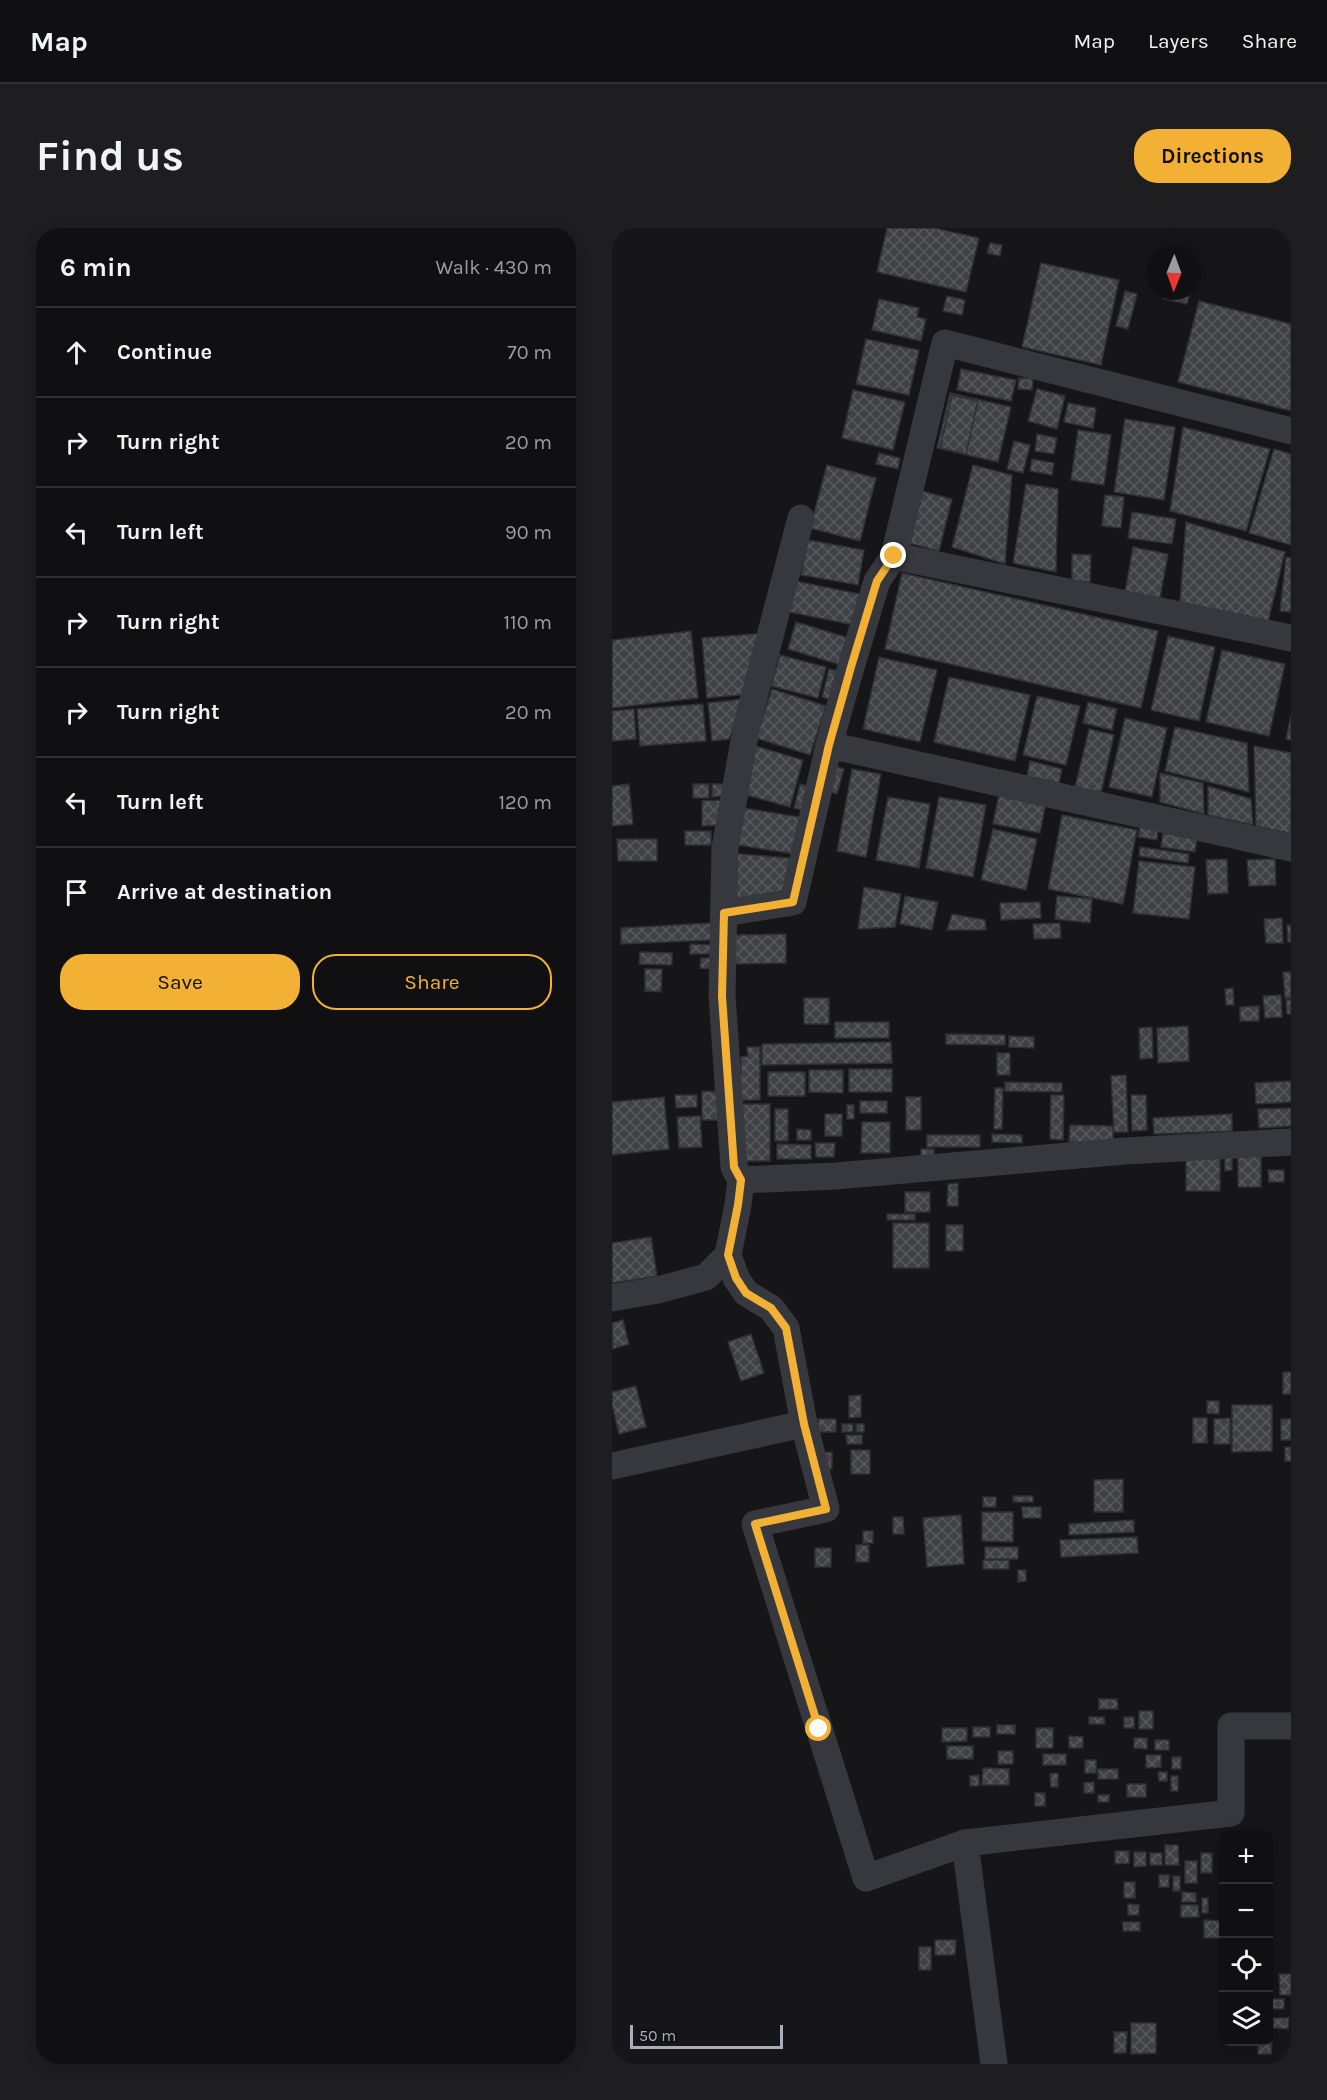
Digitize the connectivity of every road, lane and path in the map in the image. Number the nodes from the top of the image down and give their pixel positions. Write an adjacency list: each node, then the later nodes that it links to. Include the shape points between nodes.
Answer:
1 (1291, 431): 3 (street, via 945,343)
2 (801, 518): 7 (street, via 747,723 725,848)
3 (894, 556): 4 (street); 5 (street, via 877,581)
4 (1291, 638)
5 (829, 745): 6 (street); 7 (street, via 793,902)
6 (1291, 848)
7 (724, 913): 9 (street, via 722,996 734,1167)
8 (1291, 1142): 9 (street, via 1125,1150 836,1176)
9 (741, 1180): 10 (street)
10 (728, 1255): 11 (street, via 705,1277); 12 (street, via 746,1293 771,1308 786,1328)
11 (612, 1298)
12 (804, 1424): 13 (street); 15 (street, via 826,1509 755,1524 866,1878)
13 (612, 1466)
14 (1291, 1726): 15 (street, via 1231,1726 1232,1813)
15 (965, 1843): 16 (street)
16 (994, 2064)

